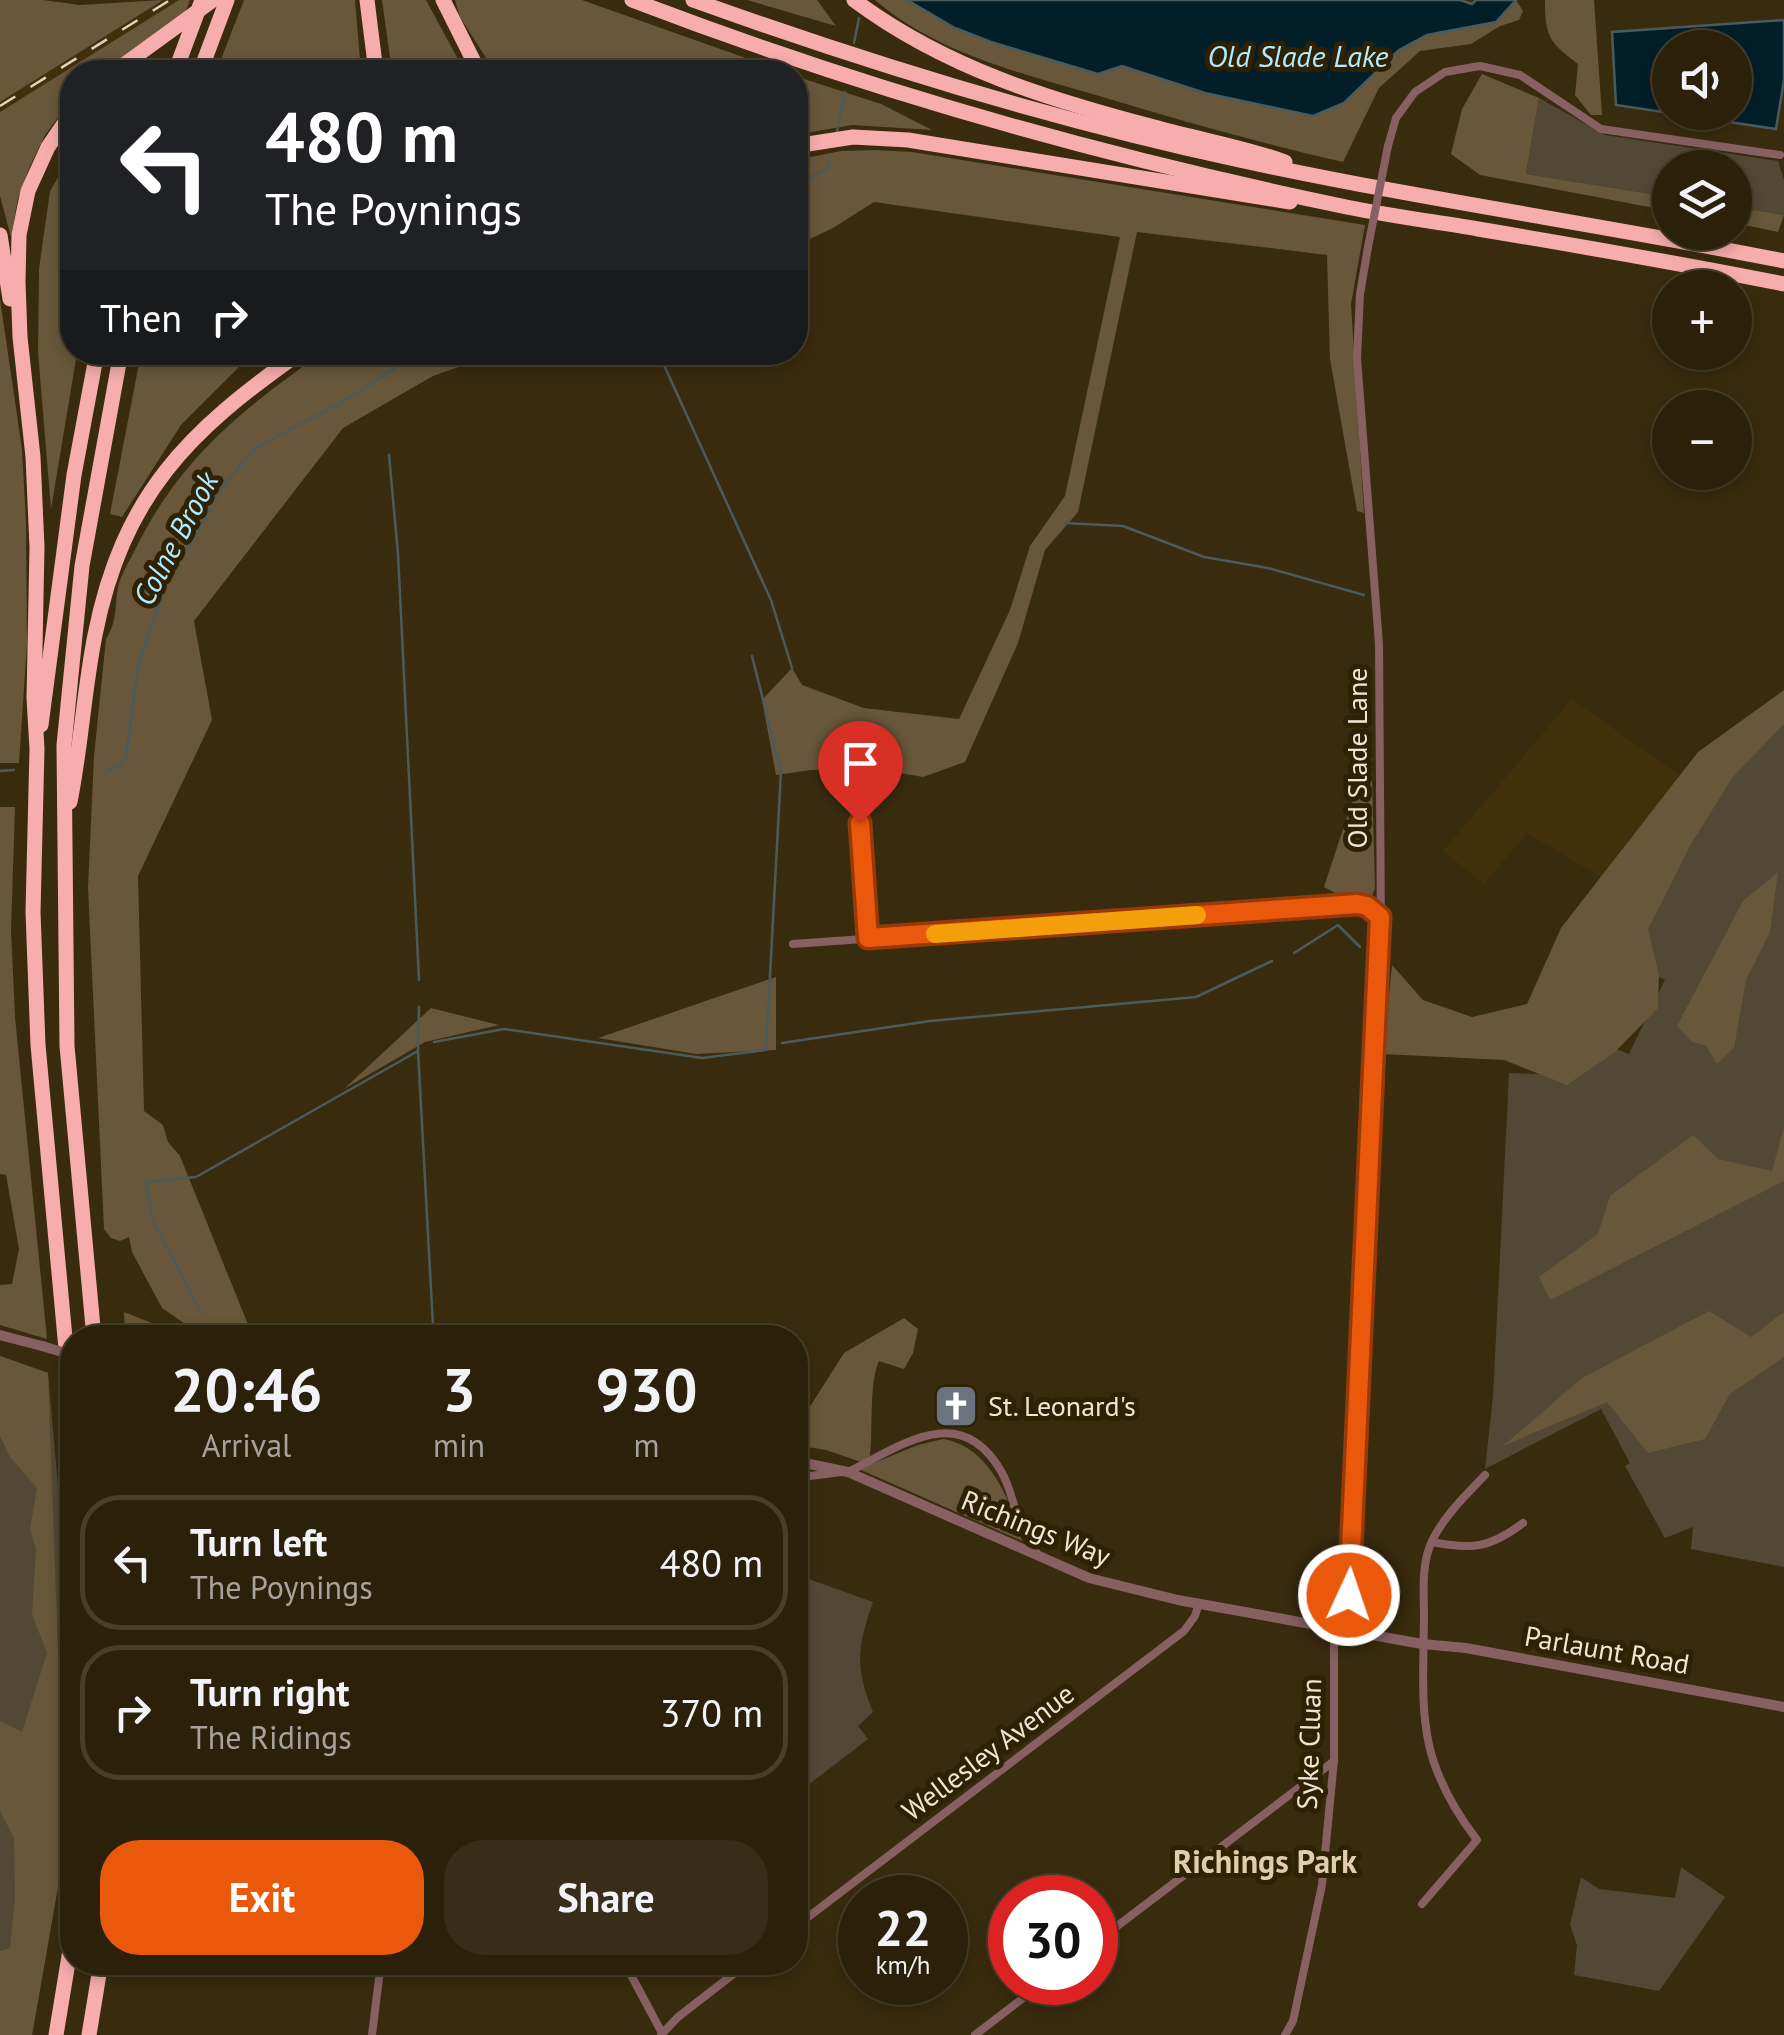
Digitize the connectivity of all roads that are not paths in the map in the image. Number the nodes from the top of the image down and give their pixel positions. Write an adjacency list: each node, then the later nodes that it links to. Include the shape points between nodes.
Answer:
1 (202, 0): 10 (highway, bridge)
2 (213, 0): 9 (highway)
3 (227, 0): 11 (highway)
4 (367, 0): 12 (highway)
5 (443, 0): 13 (highway)
6 (632, 0): 14 (highway)
7 (692, 0): 19 (highway, via 978,94)
8 (854, 0): 19 (highway, via 912,40 994,78)
9 (130, 60)
10 (180, 60)
11 (205, 60)
12 (374, 60)
13 (472, 60)
14 (799, 60)
15 (808, 63): 20 (highway, via 1013,127)
16 (60, 130): 24 (highway, via 22,213)
17 (808, 144): 20 (highway, via 908,140 1263,200)
18 (1780, 156): 33 (street, Old Slade Lane, bridge, via 1601,128 1520,75 1480,66 1446,72 1415,92 1396,118 1360,294 1357,358 1379,644)
19 (1341, 181): 22 (highway)
20 (1339, 206): 23 (highway)
21 (0, 236): 24 (highway)
22 (1784, 261)
23 (1784, 284)
24 (20, 337): 30 (highway, via 36,526)
25 (95, 365): 30 (highway)
26 (118, 365): 32 (highway, via 76,612 64,745)
27 (275, 365): 29 (highway)
28 (282, 365): 29 (highway)
29 (265, 376): 32 (highway, via 180,452 121,548 95,637)
30 (37, 749): 36 (highway, via 33,912 41,1093)
31 (860, 823): 34 (street)
32 (66, 826): 37 (highway, via 67,1046)
33 (1380, 917): 34 (street, via 1357,904); 49 (street, Old Slade Lane)
34 (868, 938): 35 (street)
35 (794, 944)
36 (63, 1325)
37 (93, 1325)
38 (0, 1335): 39 (street, bridge)
39 (60, 1351)
40 (808, 1463): 41 (street, Richings Way)
41 (847, 1472): 43 (street); 46 (street, Richings Way); 46 (street, via 926,1434 965,1436 1001,1470)
42 (1485, 1475): 45 (street)
43 (808, 1476)
44 (1523, 1523): 45 (street, via 1477,1546)
45 (1432, 1542): 50 (street, via 1424,1568)
46 (1038, 1556): 47 (street, Richings Way, via 1089,1578)
47 (1199, 1604): 48 (street, Richings Way); 54 (street, Wellesley Avenue, via 1184,1630)
48 (1334, 1628): 49 (street, Richings Way); 52 (street, Syke Cluan)
49 (1347, 1631): 50 (street, Parlaunt Road)
50 (1422, 1644): 51 (street, Parlaunt Road); 53 (street, via 1426,1741 1454,1810 1476,1840)
51 (1784, 1706)
52 (1334, 1760): 55 (street); 67 (street, Syke Cluan, via 1322,1885 1294,2021)
53 (1422, 1904)
54 (808, 1918)
55 (1118, 1925)
56 (66, 1975): 63 (highway)
57 (99, 1975): 64 (highway)
58 (379, 1975): 65 (street)
59 (631, 1975): 62 (street)
60 (733, 1975): 62 (street)
61 (1014, 2005): 66 (street)
62 (662, 2034)
63 (56, 2035)
64 (89, 2035)
65 (372, 2035)
66 (975, 2035)
67 (1285, 2035)

